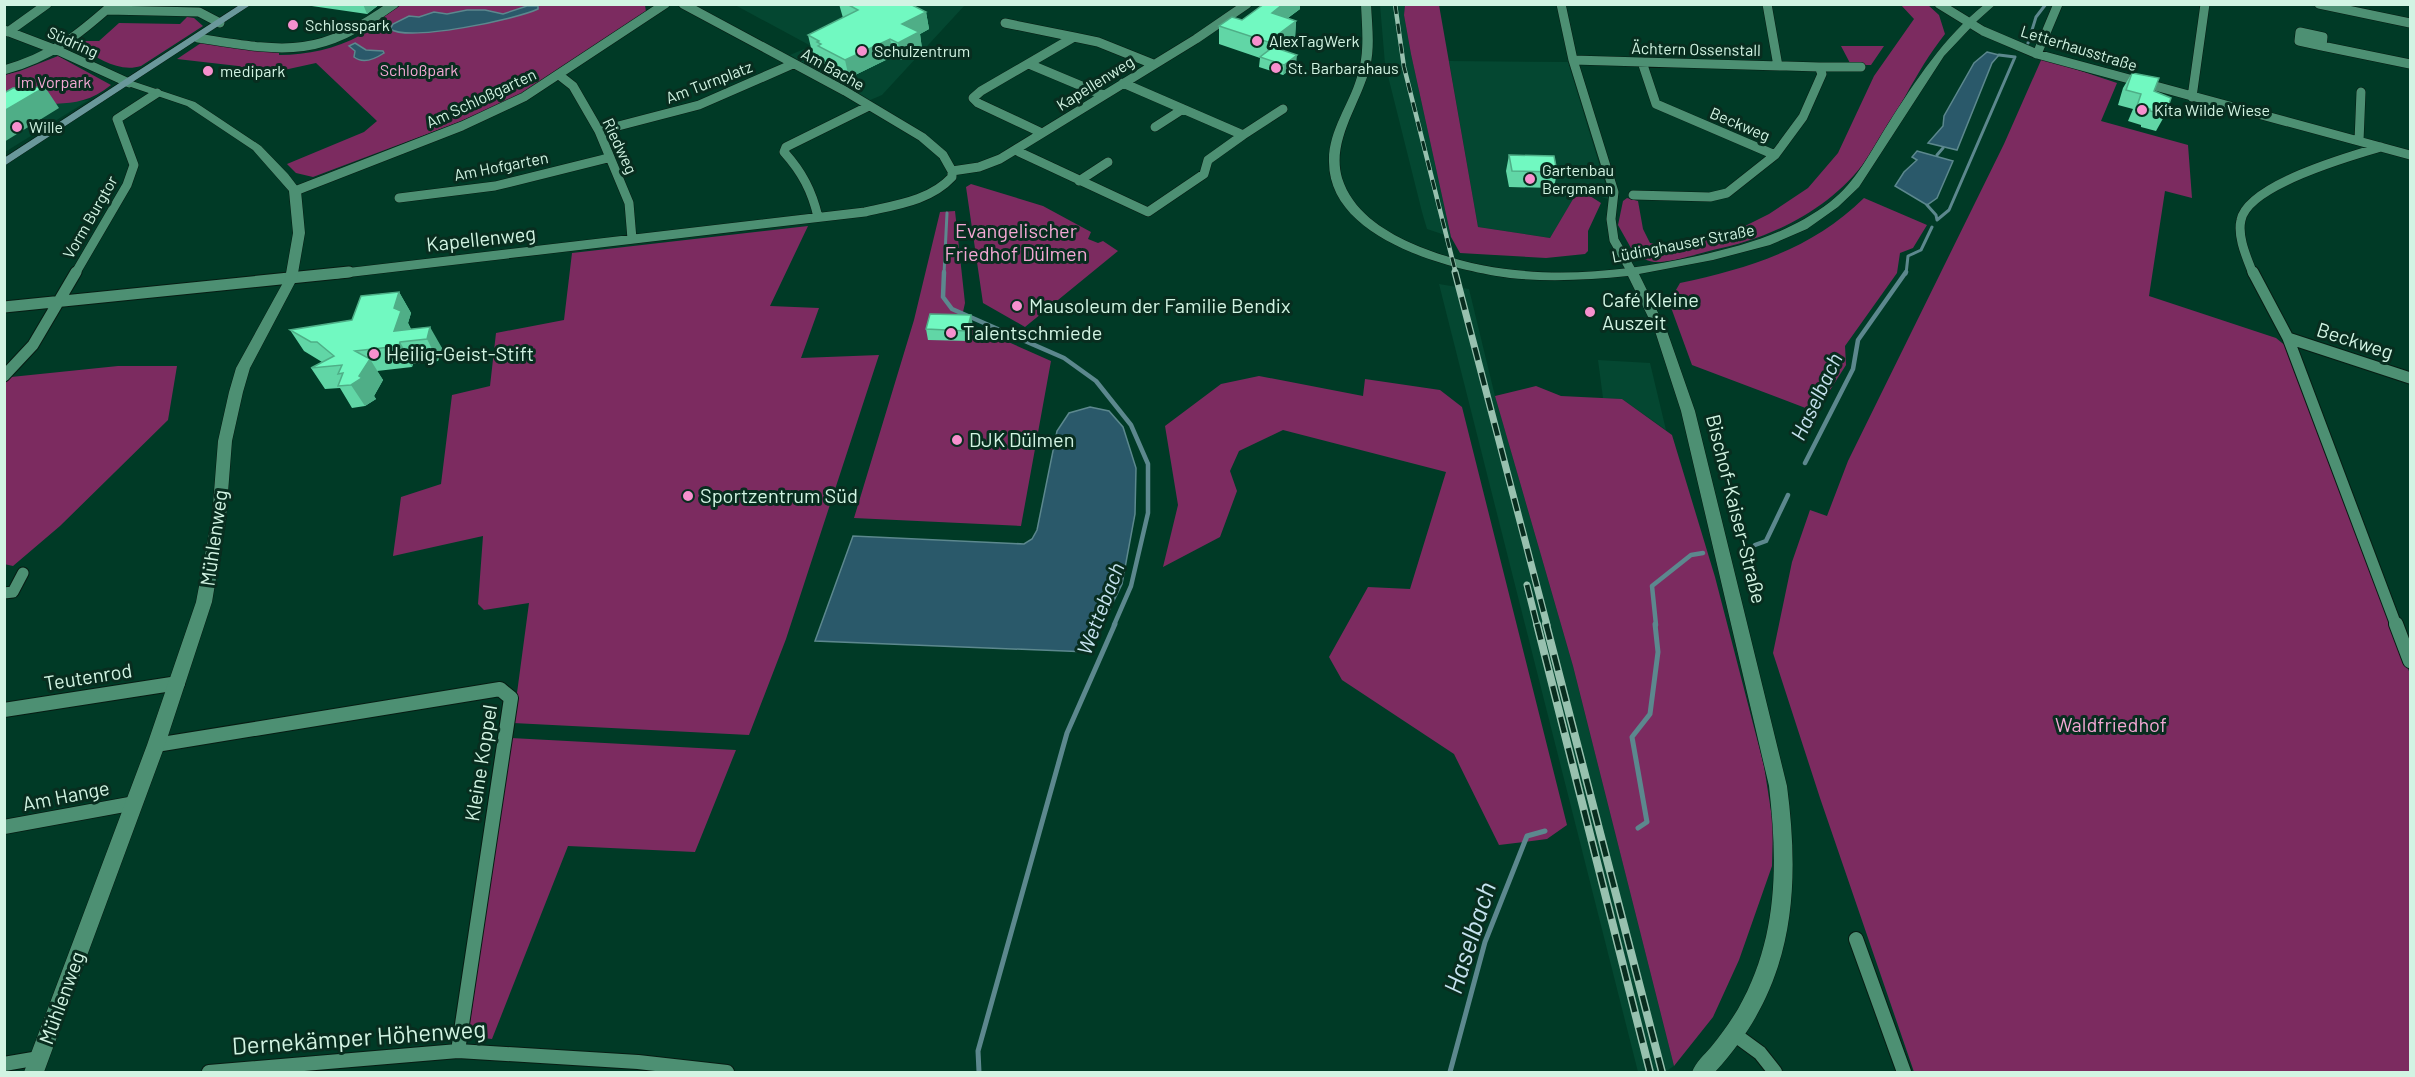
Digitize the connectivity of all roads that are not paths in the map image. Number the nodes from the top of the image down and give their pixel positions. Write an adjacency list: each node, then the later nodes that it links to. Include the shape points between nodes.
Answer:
1 (48, 4): 21 (street)
2 (248, 4): 17 (main road)
3 (394, 4): 23 (street, via 355,32 310,48 281,50)
4 (665, 4): 37 (street, Am Schloßgarten)
5 (683, 4): 29 (street, Am Bache)
6 (1247, 4): 31 (street, Kapellenweg)
7 (1366, 4): 66 (street, Lüdinghauser Straße, via 1366,64 1340,131 1335,162 1340,188 1352,209 1367,223 1412,249 1462,266 1560,277)
8 (1561, 4): 27 (street, Bischof-Kaiser-Straße)
9 (1767, 4): 33 (street)
10 (1939, 4): 19 (street)
11 (1992, 4): 19 (street, Lüdinghauser Straße)
12 (2058, 4): 26 (street)
13 (2205, 4): 43 (street)
14 (2319, 4): 20 (street)
15 (110, 7): 16 (street); 25 (street)
16 (186, 8): 17 (street)
17 (220, 23): 23 (main road)
18 (1005, 23): 22 (street)
19 (1967, 23): 26 (street, Letterhausstraße); 66 (street, Lüdinghauser Straße, via 1937,58 1851,189 1812,220 1766,244)
20 (2410, 23)
21 (6, 31): 25 (street, Südring)
22 (1074, 37): 30 (street); 31 (street, via 1098,42)
23 (198, 38): 38 (main road)
24 (2299, 41): 32 (street)
25 (59, 51): 36 (street); 38 (street, Südring)
26 (2037, 54): 43 (street, Letterhausstraße)
27 (1573, 60): 28 (street, Ächtern Ossenstall); 66 (street, Bischof-Kaiser-Straße, via 1614,192 1614,240)
28 (1642, 63): 33 (street, Ächtern Ossenstall); 54 (street, Beckweg, via 1656,104)
29 (793, 64): 44 (street, Am Bache); 48 (street, Am Turnplatz, via 699,105)
30 (1029, 64): 42 (street); 49 (street, via 973,98)
31 (1153, 64): 39 (street, Kapellenweg)
32 (2410, 64)
33 (1778, 66): 34 (street, Ächtern Ossenstall)
34 (1819, 67): 35 (street, Ächtern Ossenstall); 54 (street, via 1822,74 1815,94)
35 (1861, 67)
36 (4, 70)
37 (559, 75): 48 (street, Riedweg, via 573,86); 61 (street, Am Schloßgarten, via 524,97 462,126)
38 (129, 83): 41 (street); 58 (main road)
39 (1123, 83): 42 (street, Kapellenweg); 45 (street)
40 (2361, 92): 51 (street)
41 (157, 93): 61 (street, via 191,104 256,148); 68 (street, Vorm Burgtor, via 117,119 132,155 132,174)
42 (1103, 95): 49 (street, Kapellenweg)
43 (2192, 97): 51 (street, Letterhausstraße)
44 (869, 106): 59 (street, Am Bache, via 921,136 943,155); 64 (street, via 786,147 784,152 813,192)
45 (1183, 109): 47 (street); 50 (street)
46 (1283, 109): 50 (street)
47 (1155, 127)
48 (599, 131): 56 (street, Riedweg)
49 (1042, 133): 53 (street, Kapellenweg)
50 (1243, 135): 60 (street, via 1208,160 1204,174 1148,212)
51 (2359, 141): 52 (street, Letterhausstraße)
52 (2381, 147): 55 (street, Letterhausstraße); 70 (street, via 2343,157 2275,186 2252,201 2241,218 2242,239 2252,271)
53 (1015, 150): 59 (street, Kapellenweg, via 979,167); 60 (street)
54 (1775, 155): 62 (street, Beckweg, via 1722,195)
55 (2410, 155)
56 (608, 158): 63 (street, Am Hofgarten, via 495,186); 65 (street, Riedweg, via 629,204)
57 (1108, 162): 60 (street)
58 (4, 163)
59 (952, 174): 64 (street, Kapellenweg, via 942,188 903,203)
60 (1079, 181)
61 (295, 191): 67 (street, Mühlenweg, via 300,233)
62 (1633, 195)
63 (399, 198)
64 (818, 217): 65 (street, Kapellenweg)
65 (632, 239): 67 (street, Kapellenweg)
66 (1632, 272): 82 (street, Bischof-Kaiser-Straße, via 1661,331 1688,411 1778,786 1783,833 1782,909 1772,954)
67 (291, 279): 68 (street, Kapellenweg); 76 (street, Mühlenweg, via 243,368 225,441 219,518 204,602)
68 (57, 303): 69 (street, Kapellenweg); 71 (street, via 33,345)
69 (4, 307)
70 (2288, 338): 72 (street, Beckweg); 75 (street)
71 (4, 376)
72 (2410, 378)
73 (22, 573): 74 (street, via 13,591)
74 (4, 593)
75 (2410, 661)
76 (178, 683): 77 (street, Teutenrod); 78 (street, Mühlenweg)
77 (4, 710)
78 (156, 745): 79 (street, Mühlenweg); 83 (street, Kleine Koppel, via 500,689 511,698)
79 (135, 802): 80 (street, Am Hange); 85 (street, Mühlenweg)
80 (4, 827)
81 (1856, 939): 92 (street)
82 (1734, 1034): 90 (street, Bischof-Kaiser-Straße); 91 (street, via 1760,1053)
83 (458, 1051): 86 (street, Dernekämper Höhenweg); 87 (street, Dernekämper Höhenweg)
84 (4, 1064): 85 (street)
85 (37, 1065)
86 (634, 1067): 89 (street, Dernekämper Höhenweg)
87 (288, 1069): 88 (street, Dernekämper Höhenweg)
88 (209, 1072)
89 (727, 1072)
90 (1702, 1072)
91 (1775, 1072)
92 (1904, 1072)

